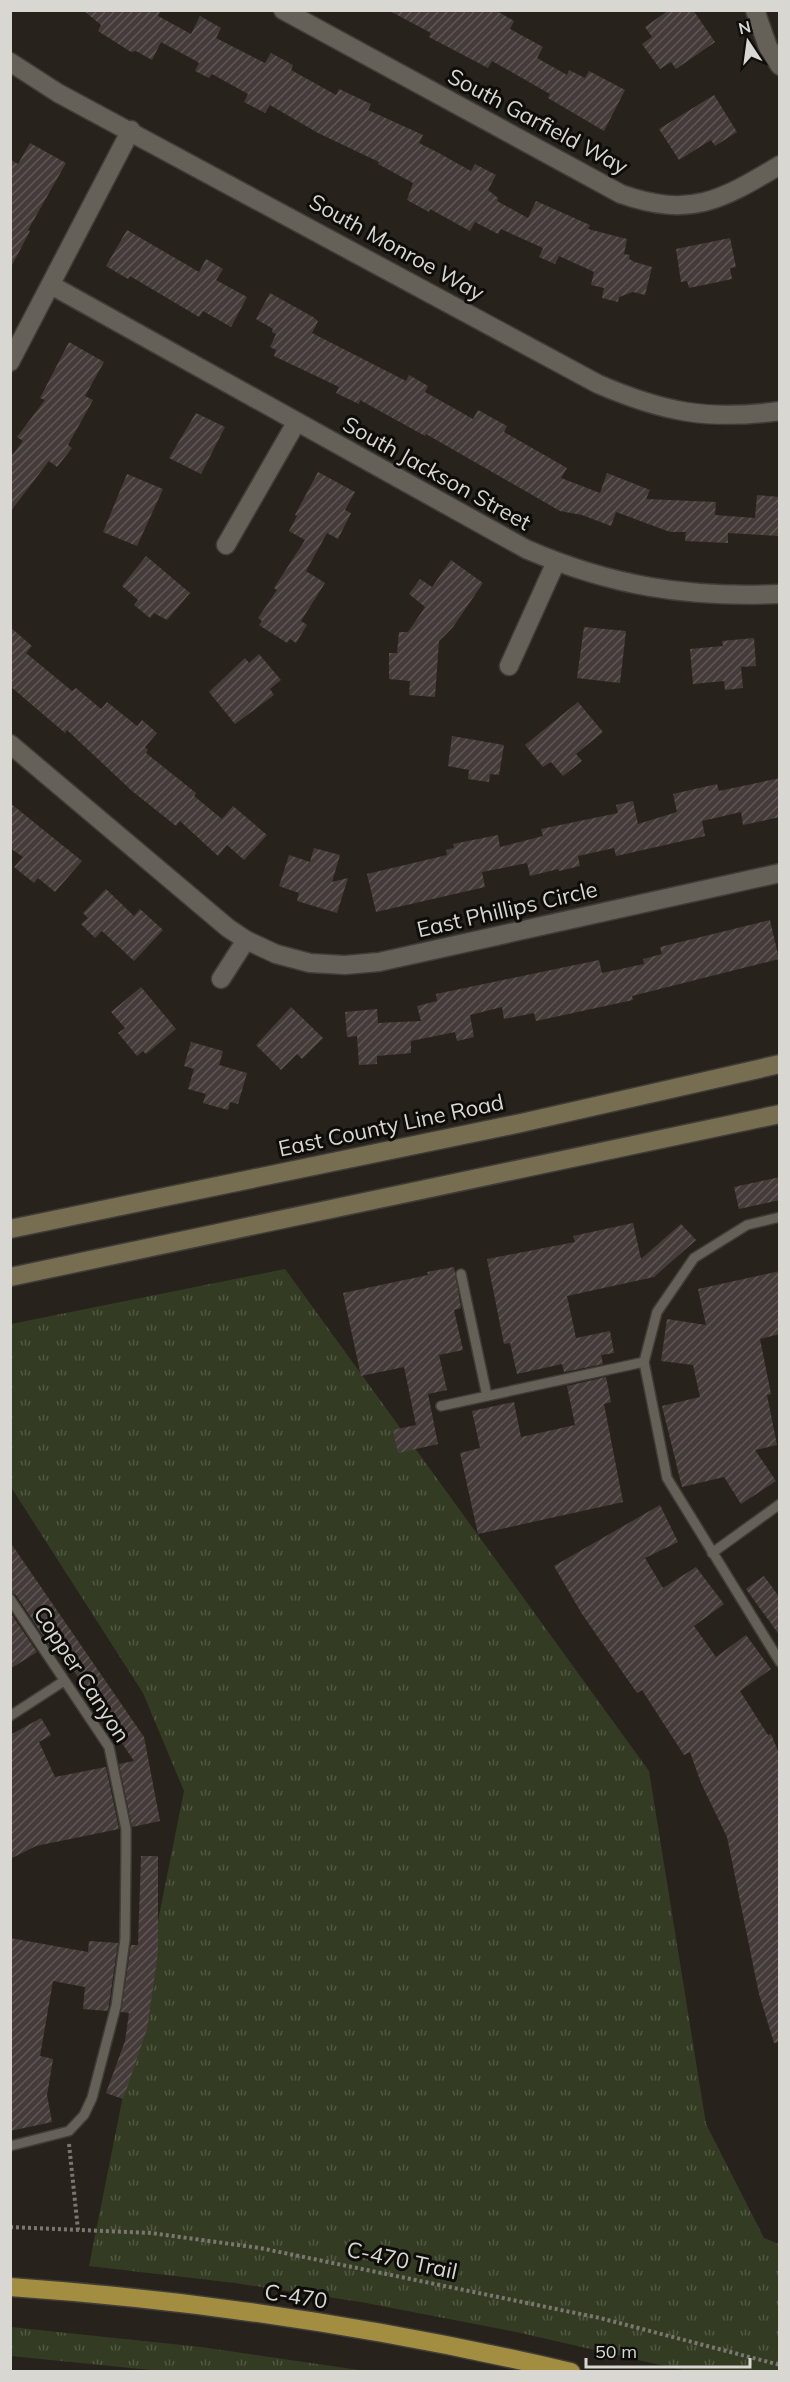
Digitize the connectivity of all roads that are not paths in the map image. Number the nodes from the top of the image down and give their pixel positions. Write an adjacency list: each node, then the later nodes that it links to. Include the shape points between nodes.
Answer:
1 (283, 10): 6 (street, South Garfield Way, via 621,194 646,202 675,206 702,203 726,196)
2 (755, 10): 4 (street, via 768,47)
3 (10, 62): 5 (street, South Monroe Way, via 58,93)
4 (780, 66)
5 (131, 130): 7 (street); 9 (street, South Monroe Way, via 598,384 641,402 680,412 713,415)
6 (780, 165)
7 (51, 285): 8 (street); 10 (street, South Jackson Street)
8 (10, 362)
9 (780, 411)
10 (296, 423): 11 (street); 12 (street, South Jackson Street)
11 (226, 545)
12 (556, 562): 13 (street, South Jackson Street, via 603,578 684,593); 14 (street)
13 (780, 594)
14 (509, 666)
15 (10, 744): 17 (street, East Phillips Circle)
16 (780, 873): 17 (street, East Phillips Circle, via 379,962 310,963 276,954)
17 (246, 940): 18 (street)
18 (221, 980)
19 (780, 1064): 22 (main road, East County Line Road, via 521,1123)
20 (780, 1114): 24 (main road)
21 (780, 1217): 25 (lane, via 747,1225 694,1258 657,1312)
22 (10, 1229)
23 (461, 1274): 26 (lane)
24 (10, 1277)
25 (644, 1362): 26 (lane); 29 (lane, via 667,1478)
26 (487, 1396): 27 (lane)
27 (441, 1406)
28 (780, 1504): 29 (lane)
29 (712, 1554): 31 (lane)
30 (10, 1599): 32 (lane, Copper Canyon)
31 (780, 1662)
32 (64, 1681): 33 (lane); 34 (lane, Copper Canyon, via 109,1747 115,1766 126,1837 125,1939 110,2040 84,2115 69,2132)
33 (10, 1716)
34 (10, 2146)
35 (10, 2287): 36 (highway, C-470, via 279,2317)
36 (571, 2372)

